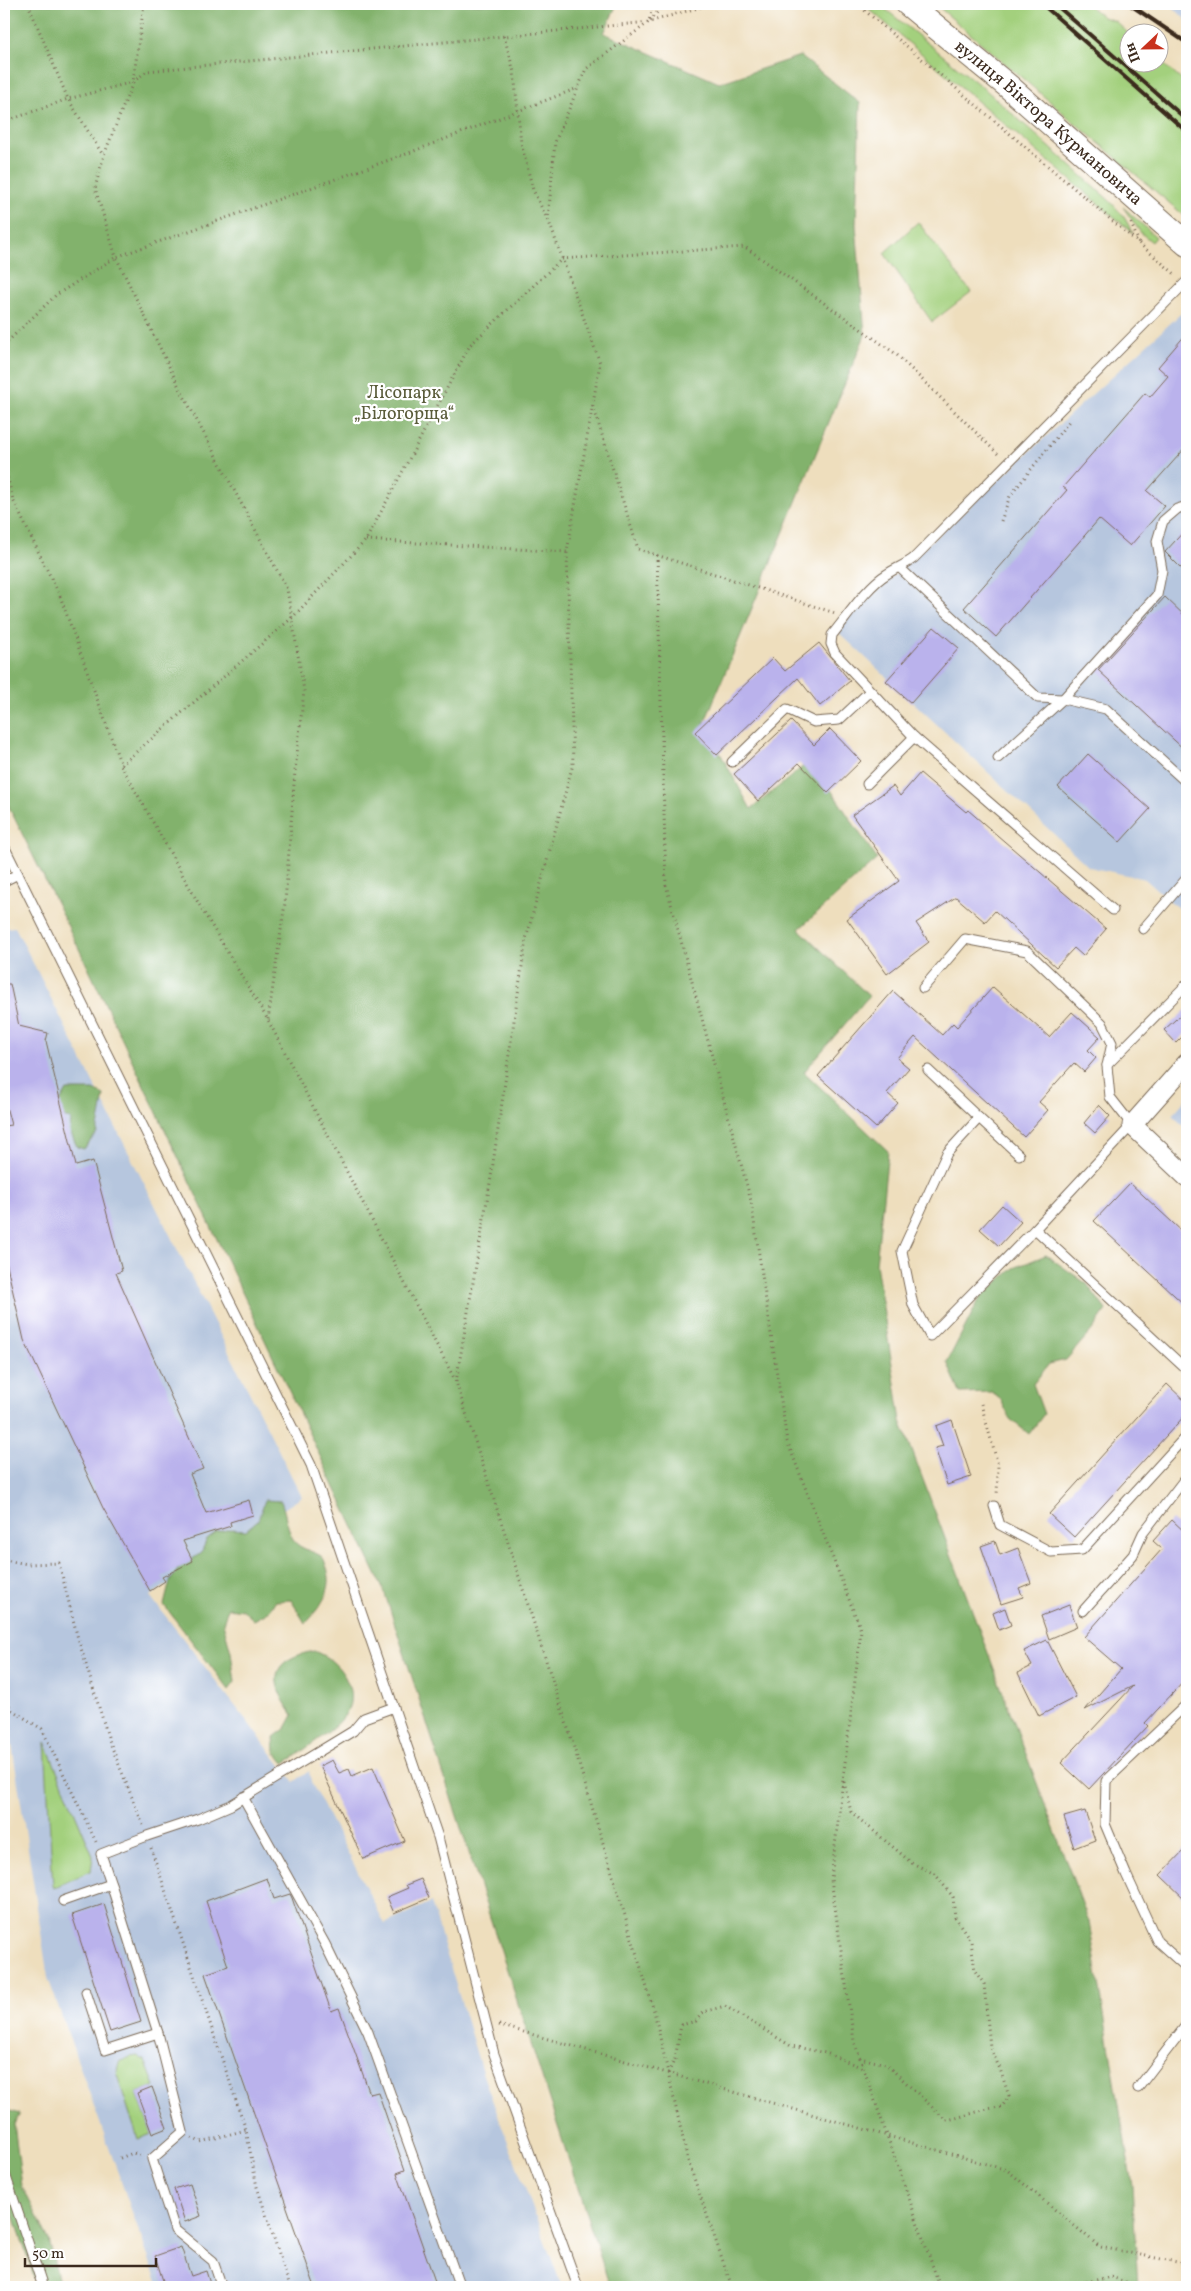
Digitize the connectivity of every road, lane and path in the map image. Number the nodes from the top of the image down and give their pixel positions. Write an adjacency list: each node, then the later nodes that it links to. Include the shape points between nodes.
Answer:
1 (28, 4): 12 (path)
2 (144, 4): 10 (path)
3 (652, 4): 8 (path)
4 (664, 4): 8 (path)
5 (711, 4): 8 (path)
6 (857, 4): 20 (path)
7 (908, 4): 17 (street, вулиця Віктора Курмановича, via 1008,86)
8 (649, 22): 9 (path); 11 (path, via 586,70)
9 (504, 36): 10 (path, via 148,71); 13 (path, via 514,72)
10 (133, 82): 12 (path); 15 (path)
11 (578, 88): 13 (path); 16 (path, via 555,142)
12 (68, 99): 14 (path); 15 (path)
13 (518, 111): 16 (path, via 521,143 534,190); 18 (path)
14 (4, 122)
15 (104, 155): 18 (path, via 95,188)
16 (550, 226): 19 (path)
17 (1187, 244)
18 (116, 257): 22 (path, via 56,295); 34 (path, via 179,387 287,589)
19 (562, 259): 23 (path, via 600,363); 26 (path, via 745,246 896,354); 29 (path, via 470,345)
20 (1176, 275)
21 (1187, 281): 26 (lane)
22 (4, 346)
23 (593, 404): 30 (path); 31 (path, via 638,549)
24 (1075, 414): 28 (path, via 1010,496)
25 (4, 463): 40 (path, via 13,500 60,596)
26 (1007, 463): 32 (lane, via 914,558)
27 (1187, 506): 36 (lane, via 1177,509 1164,521 1157,541 1162,570 1157,595)
28 (1001, 521)
29 (366, 540): 30 (path); 34 (path)
30 (567, 552): 61 (path, via 573,764 526,939 491,1177)
31 (657, 555): 33 (path); 72 (path, via 666,885 751,1201 787,1441 861,1630)
32 (900, 568): 33 (lane, via 886,574); 36 (lane, via 1038,698)
33 (847, 617): 35 (lane, via 832,635 831,644 834,653)
34 (292, 618): 40 (path); 51 (path, via 304,691 285,903)
35 (870, 691): 37 (lane); 39 (lane, via 839,720 814,722 787,709)
36 (1063, 699): 38 (lane); 41 (lane, via 1106,709)
37 (914, 737): 42 (lane); 47 (lane)
38 (998, 758)
39 (732, 762)
40 (121, 765): 51 (path)
41 (1187, 783)
42 (867, 784)
43 (4, 846): 44 (lane)
44 (18, 874): 46 (lane); 71 (lane, via 310,1466)
45 (1187, 878): 48 (lane)
46 (4, 881)
47 (1113, 910)
48 (1143, 929)
49 (1187, 984): 52 (lane)
50 (923, 988): 52 (lane, via 965,939 1027,951 1102,1023 1112,1042)
51 (268, 1020): 61 (path)
52 (1107, 1066): 56 (lane, via 1110,1097)
53 (928, 1070): 55 (lane)
54 (1185, 1071): 56 (street)
55 (979, 1118): 57 (lane); 59 (lane, via 947,1153 902,1251 913,1304 930,1336)
56 (1132, 1125): 58 (street); 59 (lane)
57 (1019, 1155)
58 (1187, 1177)
59 (1035, 1229): 60 (lane)
60 (1187, 1370)
61 (456, 1382): 84 (path, via 575,1750 654,2011)
62 (981, 1404): 65 (path, via 998,1465 998,1493)
63 (1187, 1435): 65 (lane, via 1082,1550 1051,1552 1000,1525)
64 (1187, 1476): 68 (lane, via 1143,1533 1133,1555)
65 (994, 1506)
66 (4, 1560): 67 (path, via 28,1564)
67 (59, 1563)
68 (1083, 1611)
69 (4, 1697): 74 (path, via 12,1710 42,1729)
70 (1187, 1704): 77 (lane, via 1106,1781 1105,1824 1157,1941)
71 (394, 1708): 73 (lane, via 364,1718 353,1731); 79 (lane, via 438,1837)
72 (844, 1779): 82 (path, via 832,1879 854,2042); 82 (path, via 851,1812 912,1863 935,1874 953,1897 955,1917 971,1941 975,1971 984,1984 990,2047 1009,2096 1002,2107 946,2120 886,2064)
73 (243, 1797): 74 (lane, via 198,1819); 96 (lane, via 325,1944 368,2032)
74 (101, 1854): 75 (lane)
75 (111, 1884): 76 (lane); 81 (lane)
76 (63, 1901)
77 (1187, 1968)
78 (86, 1992): 81 (lane, via 105,2050)
79 (486, 2022): 84 (path); 97 (lane, via 494,2054)
80 (1187, 2024): 85 (lane)
81 (158, 2033): 86 (lane)
82 (860, 2058): 83 (path)
83 (863, 2068): 84 (path, via 826,2053 792,2046 725,2006 704,2012 696,2021 681,2025); 87 (path)
84 (668, 2073): 87 (path); 98 (path, via 688,2161)
85 (1138, 2088)
86 (183, 2132): 89 (lane); 95 (path, via 200,2142 246,2130 257,2187)
87 (888, 2137): 91 (path, via 1007,2170 1100,2247); 99 (path)
88 (120, 2158): 89 (path, via 133,2153)
89 (152, 2159): 94 (lane, via 175,2230 213,2261)
90 (4, 2172): 93 (lane)
91 (1187, 2264)
92 (1187, 2286): 102 (path)
93 (43, 2287)
94 (222, 2287)
95 (290, 2287)
96 (460, 2287)
97 (578, 2287)
98 (732, 2287)
99 (940, 2287)
100 (1062, 2287): 101 (path, via 1111,2276)
101 (1140, 2287)
102 (1161, 2287)

